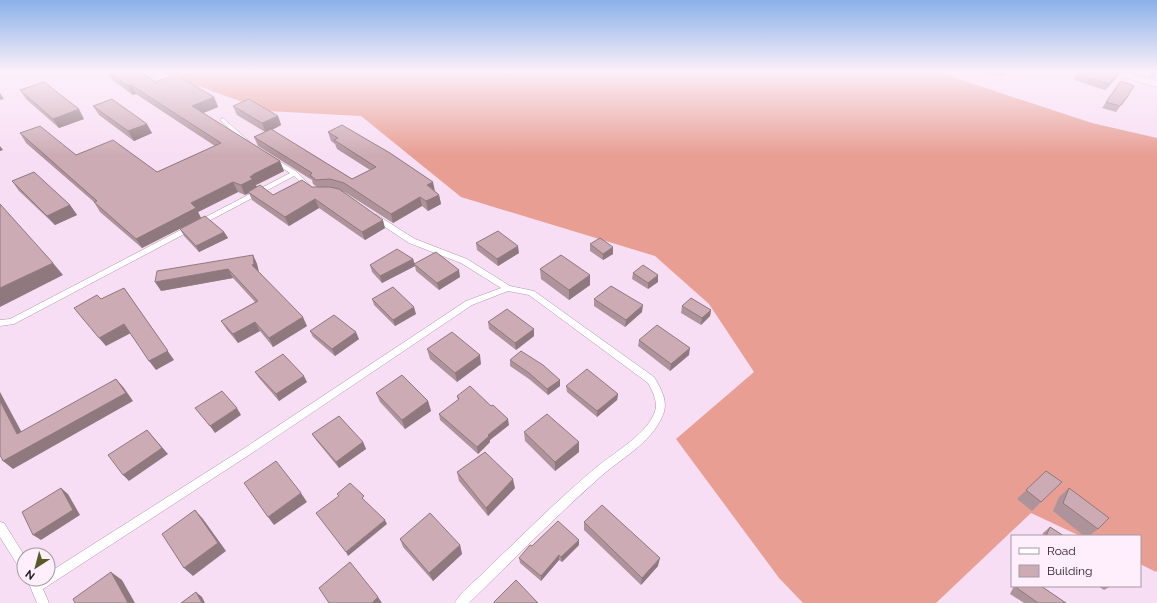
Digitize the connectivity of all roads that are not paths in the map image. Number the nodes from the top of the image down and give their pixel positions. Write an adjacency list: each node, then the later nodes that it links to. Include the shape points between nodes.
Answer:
1 (223, 120): 2 (lane)
2 (257, 149)
3 (269, 157): 4 (lane)
4 (295, 174): 5 (lane); 8 (lane, via 11,322)
5 (317, 193)
6 (370, 213): 7 (lane, via 412,241 464,261)
7 (508, 288): 11 (lane, via 469,304 246,452); 14 (lane, via 531,293 651,380 659,393 661,403 658,417 642,437 597,473)
8 (0, 323)
9 (0, 527): 10 (lane)
10 (16, 552)
11 (56, 569)
12 (36, 587): 13 (lane)
13 (42, 603)
14 (461, 603)

